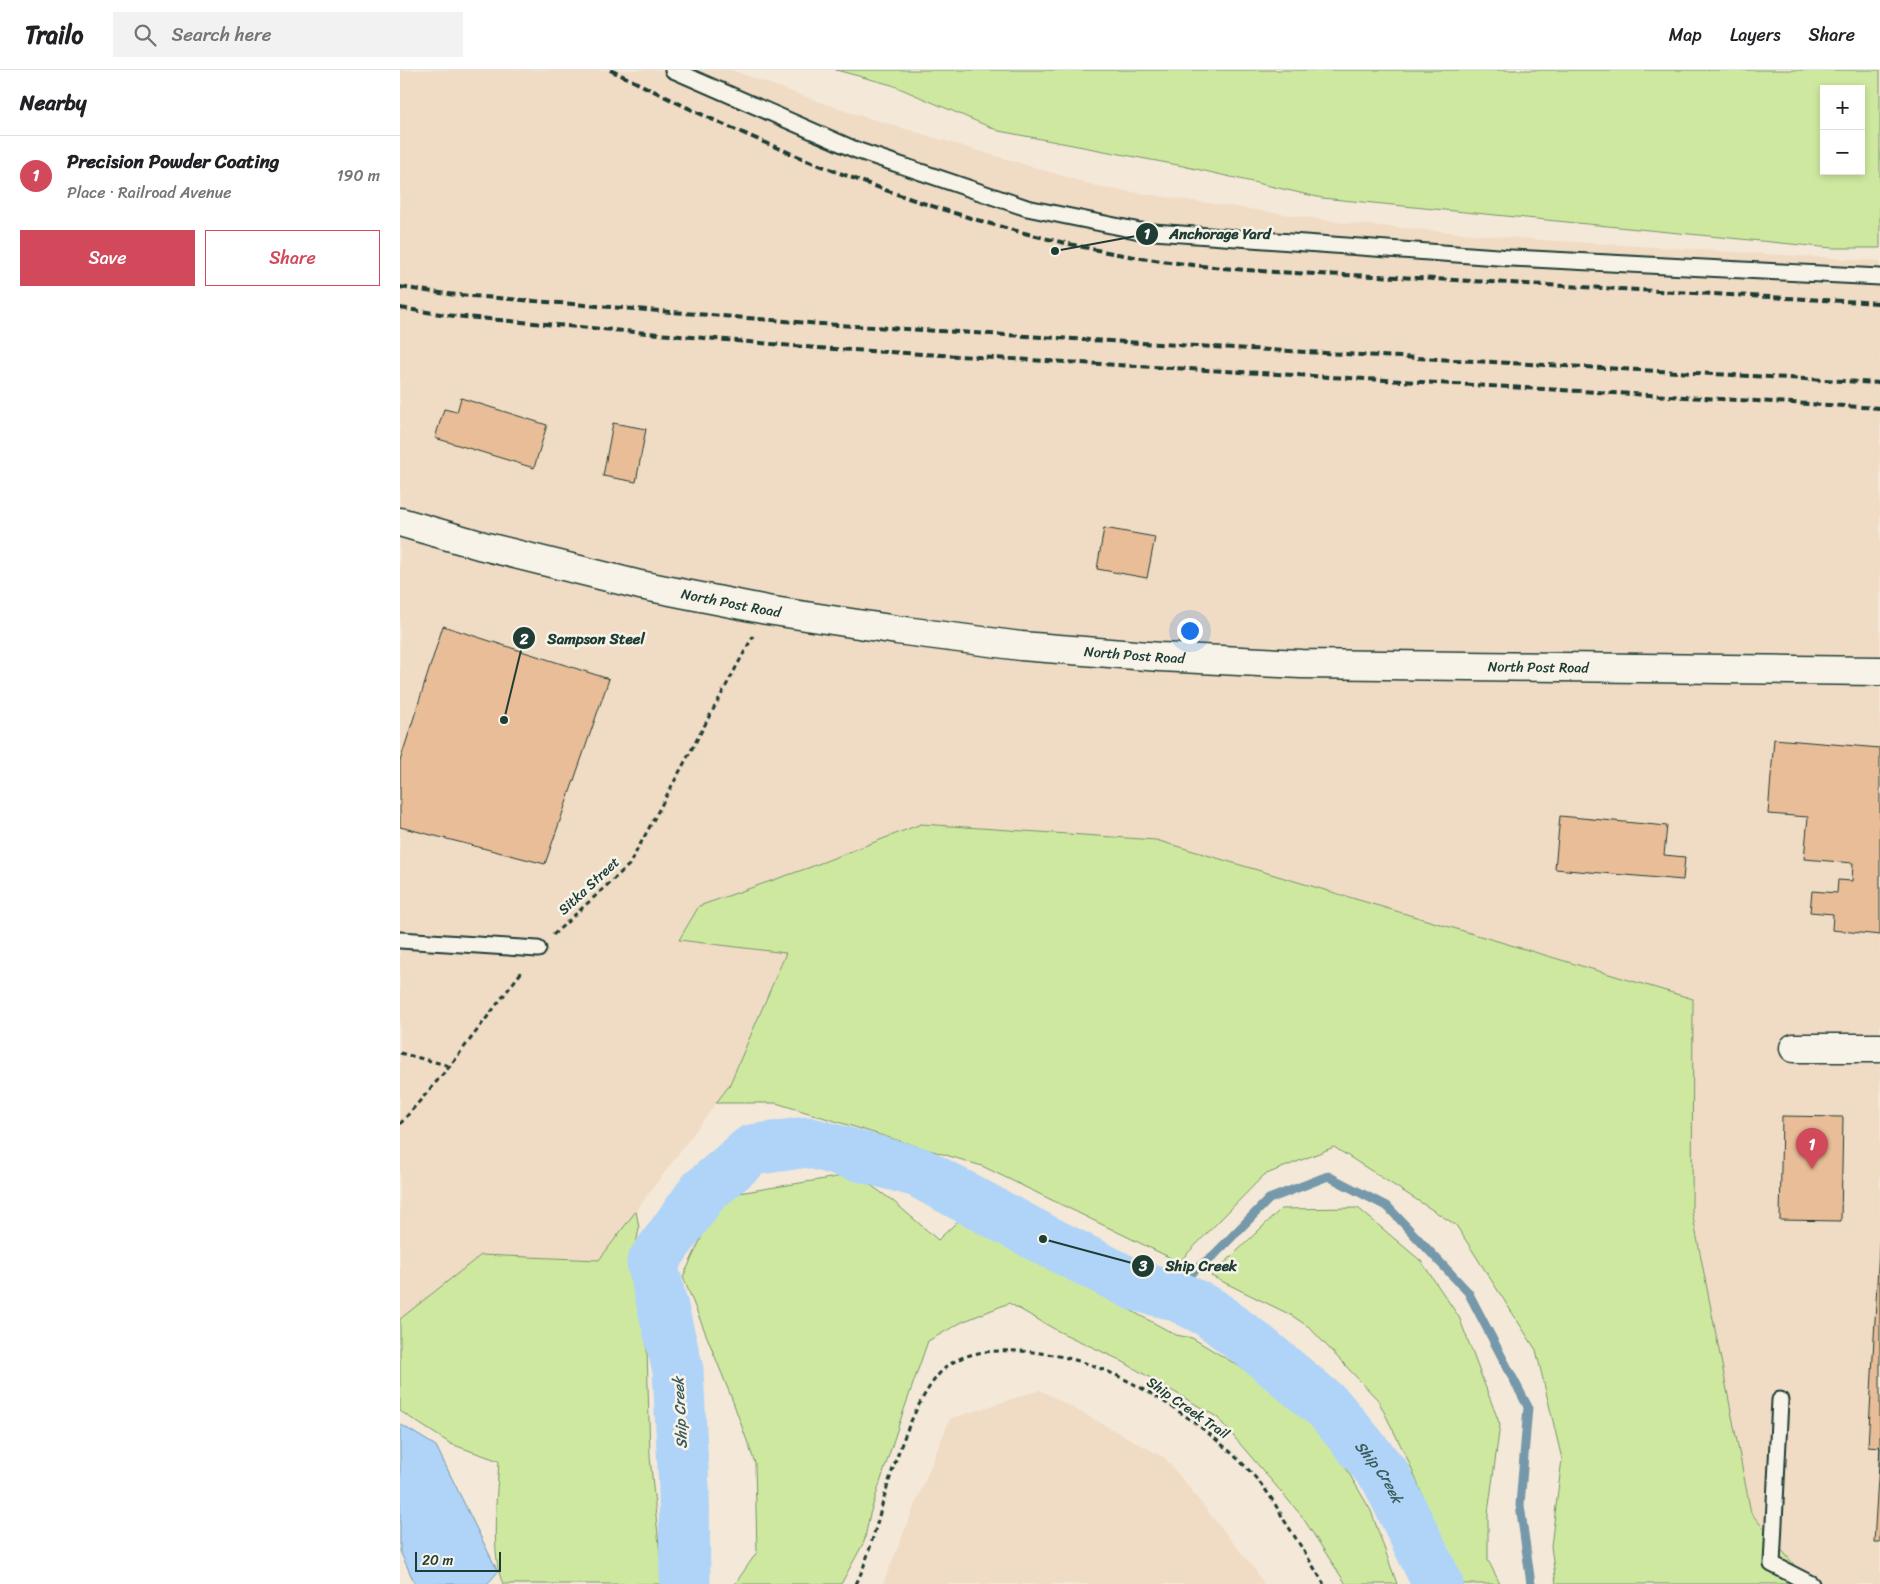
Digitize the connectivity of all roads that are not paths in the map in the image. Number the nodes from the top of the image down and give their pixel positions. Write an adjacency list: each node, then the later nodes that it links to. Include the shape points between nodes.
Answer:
1 (673, 70): 2 (lane, via 866,154 1027,208 1140,231 1511,258)
2 (1880, 277)
3 (400, 522): 4 (street, North Post Road, via 640,585 767,610 1021,646 1301,664)
4 (1880, 671)
5 (400, 940): 6 (lane)
6 (538, 949)
7 (1794, 1048): 8 (street)
8 (1880, 1048)
9 (1780, 1400): 10 (lane, via 1772,1564)
10 (1811, 1584)

